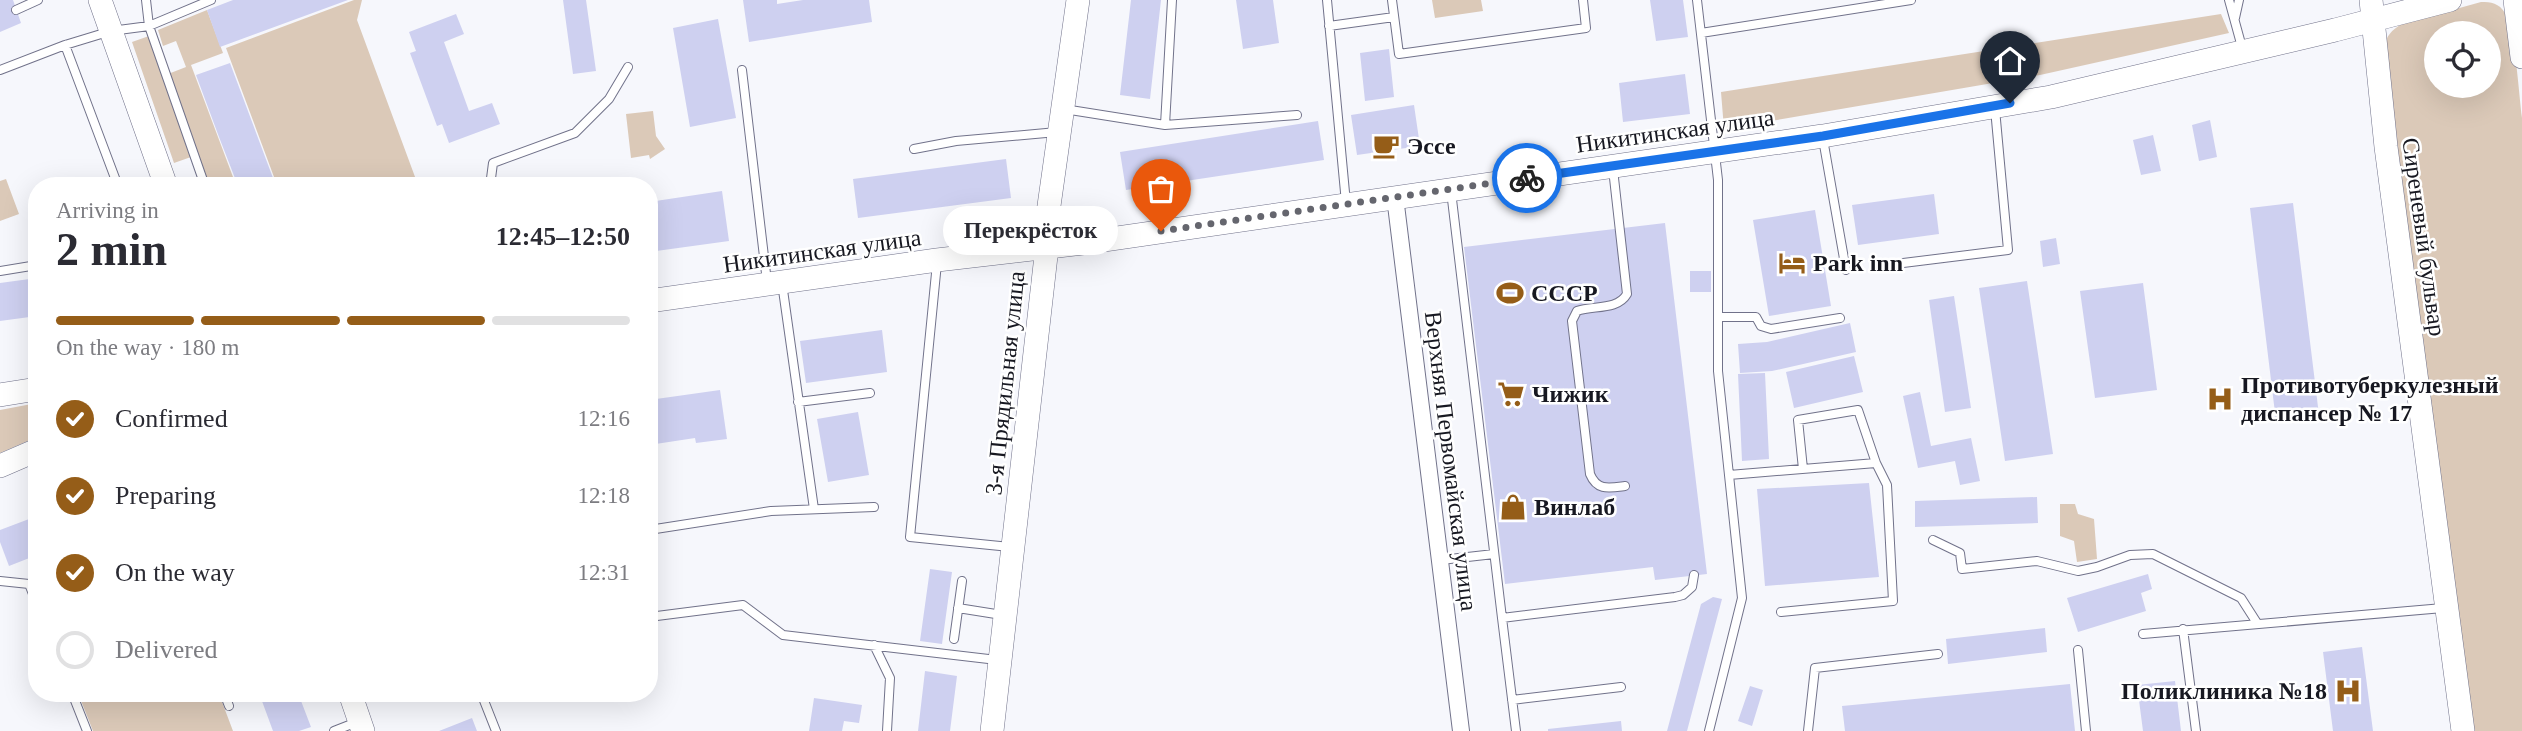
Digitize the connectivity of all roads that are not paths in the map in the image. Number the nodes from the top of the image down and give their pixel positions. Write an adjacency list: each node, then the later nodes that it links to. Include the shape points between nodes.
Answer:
1 (38, 0): 16 (lane)
2 (100, 0): 22 (street)
3 (146, 0): 20 (lane)
4 (211, 0): 20 (lane)
5 (1078, 0): 31 (street, 3-я Прядильная улица)
6 (1172, 0): 33 (lane)
7 (1327, 0): 21 (lane)
8 (1392, 0): 18 (lane)
9 (1583, 0): 18 (lane, via 1587,28 1399,54)
10 (1697, 0): 23 (lane)
11 (1911, 0): 23 (lane)
12 (2228, 0): 19 (lane)
13 (2239, 0): 19 (lane)
14 (2450, 0): 17 (street, Никитинская улица)
15 (2515, 0): 26 (street)
16 (16, 10)
17 (2372, 10): 25 (street, Никитинская улица); 78 (street, Сиреневый бульвар)
18 (1394, 16): 21 (lane)
19 (2235, 19): 25 (lane)
20 (149, 26): 22 (lane); 41 (lane)
21 (1329, 26): 45 (lane)
22 (111, 31): 24 (lane); 40 (street)
23 (1701, 33): 37 (lane)
24 (65, 45): 28 (lane); 39 (lane)
25 (2243, 51): 30 (street, Никитинская улица)
26 (2522, 57)
27 (628, 67): 42 (lane, via 609,99 575,133 493,163)
28 (0, 70)
29 (742, 70): 52 (lane)
30 (1995, 106): 35 (street, Никитинская улица); 48 (lane, via 2008,250)
31 (1063, 109): 33 (lane); 34 (street, 3-я Прядильная улица)
32 (1297, 116): 33 (lane)
33 (1165, 125)
34 (1060, 132): 36 (lane); 46 (street, 3-я Прядильная улица)
35 (1823, 136): 37 (street, Никитинская улица); 50 (lane)
36 (914, 149)
37 (1715, 151): 38 (street, Никитинская улица); 54 (lane)
38 (1613, 166): 43 (street, Никитинская улица); 65 (lane, via 1627,294 1612,306 1577,311 1572,321 1590,474 1603,488)
39 (115, 177)
40 (163, 177)
41 (202, 177)
42 (491, 177)
43 (1451, 189): 44 (street, Никитинская улица); 71 (lane)
44 (1395, 197): 45 (street, Никитинская улица); 72 (street, Верхняя Первомайская улица)
45 (1347, 204): 46 (street, Никитинская улица)
46 (1047, 247): 47 (street, Никитинская улица); 70 (street, 3-я Прядильная улица)
47 (937, 260): 52 (street, Никитинская улица); 70 (lane, via 910,537)
48 (1887, 265)
49 (28, 266): 51 (lane)
50 (1846, 270)
51 (0, 271)
52 (775, 284): 53 (street, Никитинская улица); 59 (lane)
53 (658, 300)
54 (1718, 317): 55 (lane, via 1756,317 1761,326 1771,329); 64 (lane, via 1718,371)
55 (1840, 318)
56 (28, 390): 58 (street)
57 (870, 393): 59 (lane)
58 (0, 395)
59 (798, 402): 67 (lane)
60 (28, 454): 62 (street)
61 (1877, 463): 63 (lane); 63 (lane, via 1858,410 1798,420); 79 (lane, via 1887,485 1894,601)
62 (0, 466)
63 (1803, 469): 64 (lane)
64 (1729, 475): 106 (lane, via 1742,598)
65 (1625, 486)
66 (874, 507): 67 (lane)
67 (814, 509): 68 (lane)
68 (658, 529)
69 (1933, 540): 83 (lane, via 1960,553 1962,569 2037,561 2078,570 2130,555 2153,554 2241,598)
70 (1013, 547): 80 (street, 3-я Прядильная улица)
71 (1494, 554): 72 (lane); 82 (lane)
72 (1441, 560): 104 (street, Верхняя Первомайская улица)
73 (1694, 575): 82 (lane, via 1692,587 1675,597)
74 (0, 581): 76 (lane)
75 (962, 581): 77 (lane)
76 (28, 582)
77 (958, 608): 80 (lane); 86 (lane)
78 (2446, 608): 83 (lane); 110 (street, Сиреневый бульвар)
79 (1781, 612)
80 (1005, 615): 90 (street, 3-я Прядильная улица)
81 (658, 616): 87 (lane, via 743,605 783,635)
82 (1502, 618): 92 (lane)
83 (2257, 623): 84 (lane)
84 (2183, 629): 85 (lane); 109 (lane)
85 (2143, 634)
86 (954, 639)
87 (874, 645): 90 (lane); 102 (lane, via 890,678)
88 (2078, 650): 108 (lane)
89 (1938, 654): 107 (lane, via 1815,668)
90 (1000, 660): 103 (street, 3-я Прядильная улица)
91 (1621, 687): 92 (lane)
92 (1512, 701): 105 (lane)
93 (76, 702): 99 (lane)
94 (227, 702): 97 (lane)
95 (353, 702): 98 (street)
96 (485, 702): 101 (lane)
97 (229, 706)
98 (362, 726): 100 (lane)
99 (87, 731)
100 (334, 731)
101 (496, 731)
102 (887, 731)
103 (992, 731)
104 (1461, 731)
105 (1516, 731)
106 (1709, 731)
107 (1808, 731)
108 (2086, 731)
109 (2196, 731)
110 (2463, 731)

